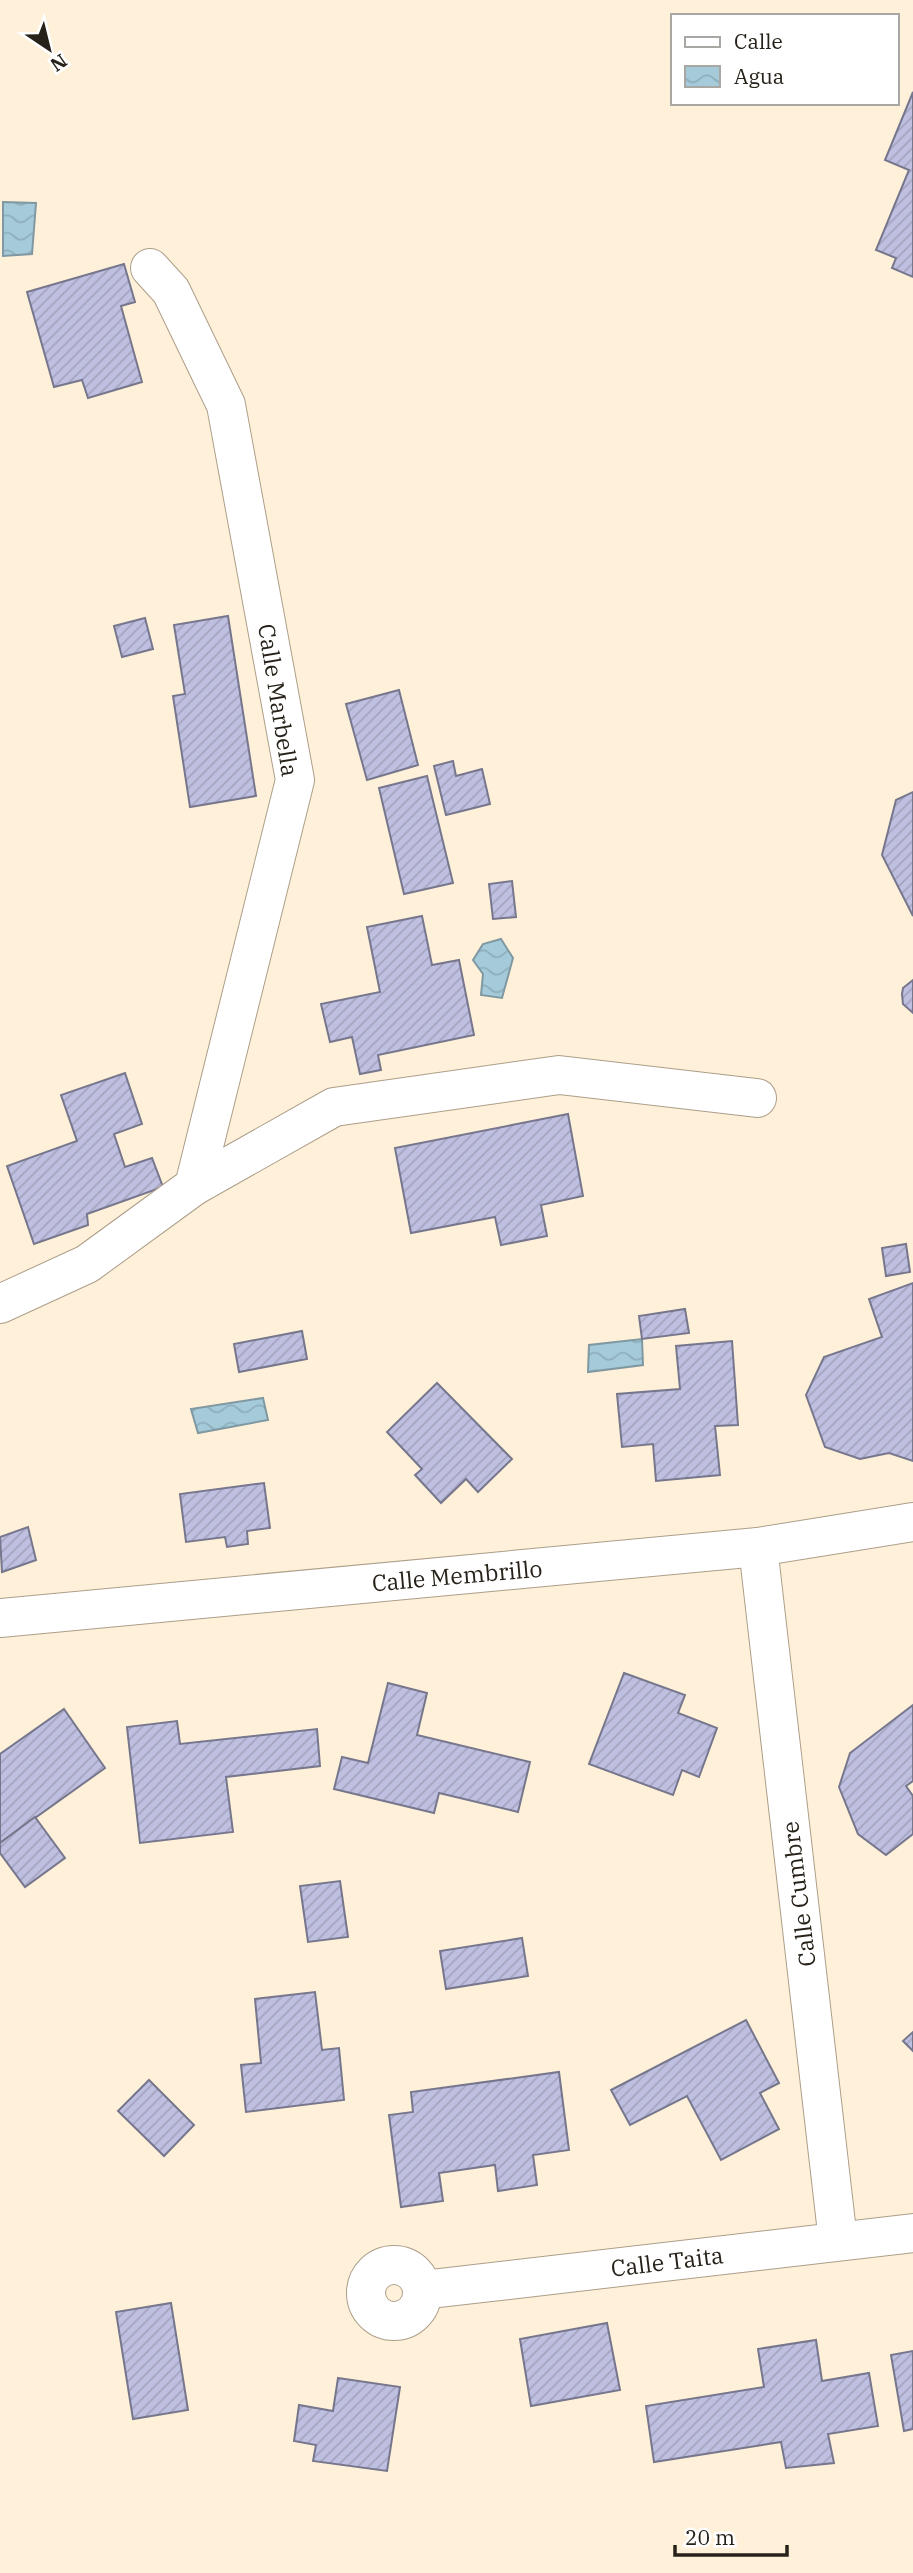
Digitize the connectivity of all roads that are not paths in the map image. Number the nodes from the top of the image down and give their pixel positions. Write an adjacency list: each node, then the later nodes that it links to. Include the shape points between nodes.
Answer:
1 (150, 268): 3 (street, Calle Marbella, via 171,291 226,405 295,780)
2 (757, 1098): 3 (street, via 559,1074 334,1107)
3 (194, 1186): 4 (street, via 87,1264)
4 (0, 1304)
5 (913, 1522): 6 (street, Calle Membrillo)
6 (758, 1547): 7 (street, Calle Membrillo); 9 (street, Calle Cumbre)
7 (0, 1618)
8 (913, 2233): 9 (street, Calle Taita)
9 (838, 2241): 10 (street, Calle Taita)
10 (422, 2290)

